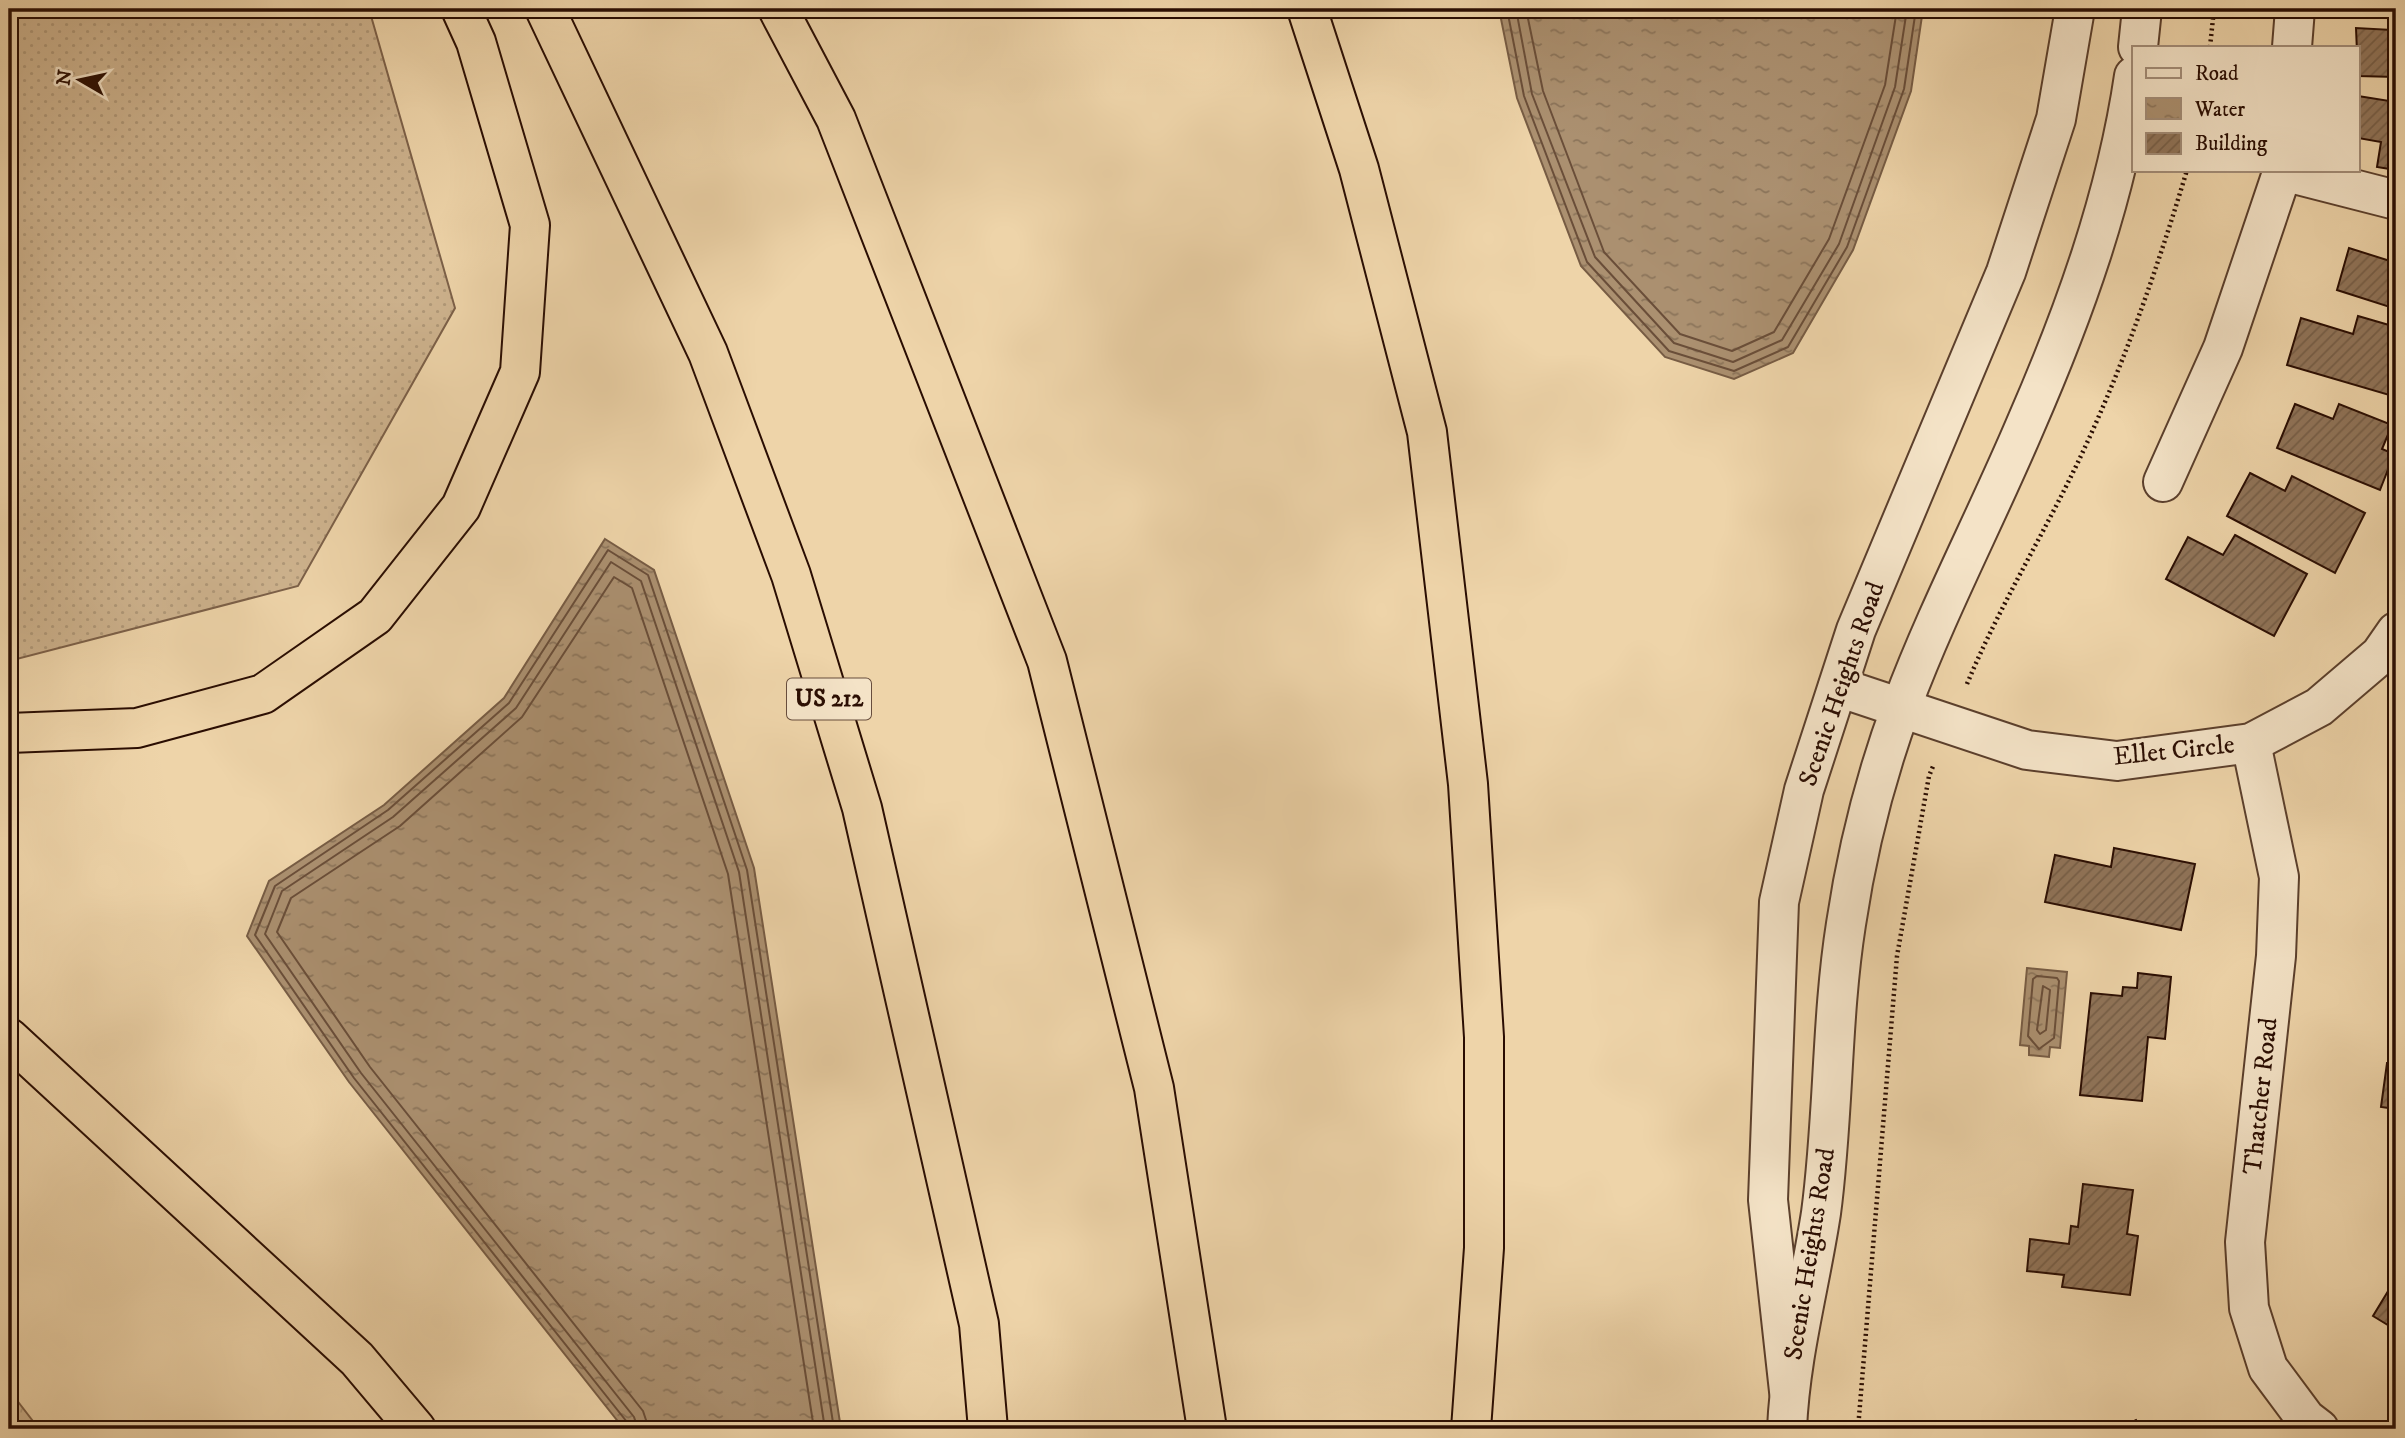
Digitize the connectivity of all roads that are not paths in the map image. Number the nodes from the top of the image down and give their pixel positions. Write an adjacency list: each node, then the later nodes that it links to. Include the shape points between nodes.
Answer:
1 (461, 9): 18 (highway, via 477,42 530,225 520,372 461,507 375,616 263,694 137,728)
2 (545, 9): 23 (highway, US 212, via 708,353 791,575 862,808 979,1324)
3 (778, 9): 24 (highway, via 836,119 1047,661 1154,1088)
4 (1307, 9): 25 (highway, via 1359,169 1427,432 1468,784 1485,1037 1484,1248)
5 (2075, 9): 16 (street, Scenic Heights Road, via 2056,119 2006,272 1856,630)
6 (2142, 9): 8 (street)
7 (2295, 9): 9 (street)
8 (2138, 46)
9 (2292, 46)
10 (2132, 86): 17 (street, Scenic Heights Road, via 2113,182 2087,271 2025,428 1957,572)
11 (2282, 172): 14 (street, via 2223,348)
12 (2291, 172): 13 (street)
13 (2396, 200)
14 (2163, 482)
15 (2396, 632): 19 (street, Ellet Circle, via 2380,655 2319,707)
16 (1838, 687): 17 (street, Ellet Circle); 21 (street, Scenic Heights Road, via 1804,790 1779,902 1768,1200)
17 (1901, 707): 19 (street, Ellet Circle, via 2027,750 2117,761); 21 (street, Scenic Heights Road, via 1863,839 1846,926 1821,1211)
18 (9, 733)
19 (2251, 743): 27 (street, Thatcher Road, via 2279,877 2276,956 2245,1242 2249,1308 2268,1368 2306,1419)
20 (9, 1038): 22 (highway, via 357,1359)
21 (1789, 1391): 26 (street, Scenic Heights Road)
22 (416, 1429)
23 (988, 1429)
24 (1207, 1429)
25 (1471, 1429)
26 (1787, 1429)
27 (2319, 1429)

